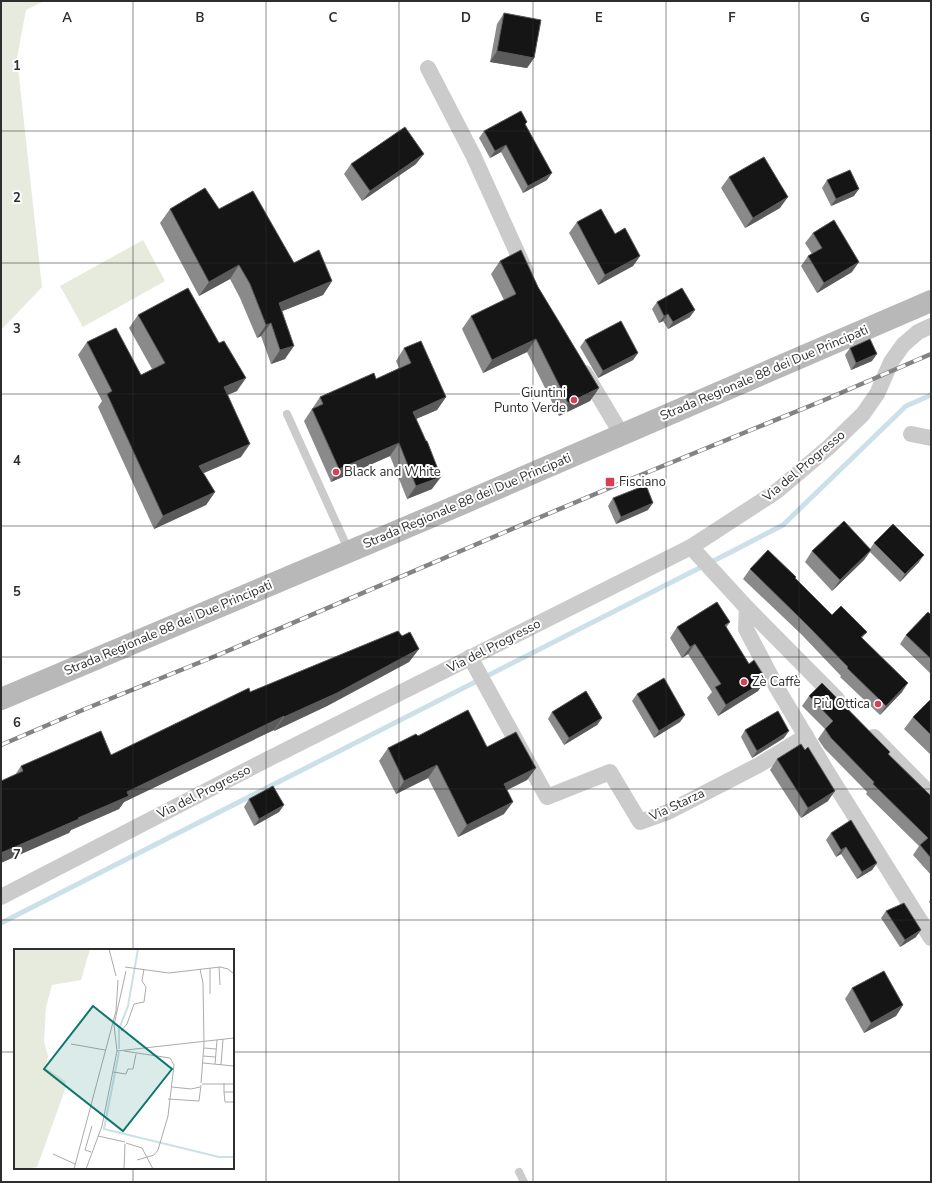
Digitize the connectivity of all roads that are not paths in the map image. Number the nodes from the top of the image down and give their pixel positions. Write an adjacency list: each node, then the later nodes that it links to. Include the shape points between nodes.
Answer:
1 (428, 68): 2 (street, via 473,155)
2 (534, 288)
3 (931, 301): 8 (main road, Strada Regionale 88 dei Due Principati)
4 (931, 326): 11 (street, Via del Progresso, via 918,332 903,345 891,362 877,394 863,414 829,447 777,491)
5 (577, 361): 8 (street)
6 (287, 414): 10 (lane)
7 (911, 434): 9 (street)
8 (622, 435): 10 (main road, Strada Regionale 88 dei Due Principati)
9 (931, 438)
10 (349, 552): 14 (main road, Strada Regionale 88 dei Due Principati)
11 (695, 552): 12 (street); 13 (street, Via del Progresso)
12 (747, 608): 15 (street); 17 (street, via 746,629)
13 (473, 663): 17 (street, Via Starza, via 547,797 610,772 640,822 682,805 759,765); 19 (street, Via del Progresso, via 272,757)
14 (1, 699)
15 (849, 712)
16 (866, 728): 18 (street)
17 (806, 736): 20 (street)
18 (931, 795)
19 (1, 897)
20 (931, 938)
21 (519, 1172): 22 (lane)
22 (524, 1182)

